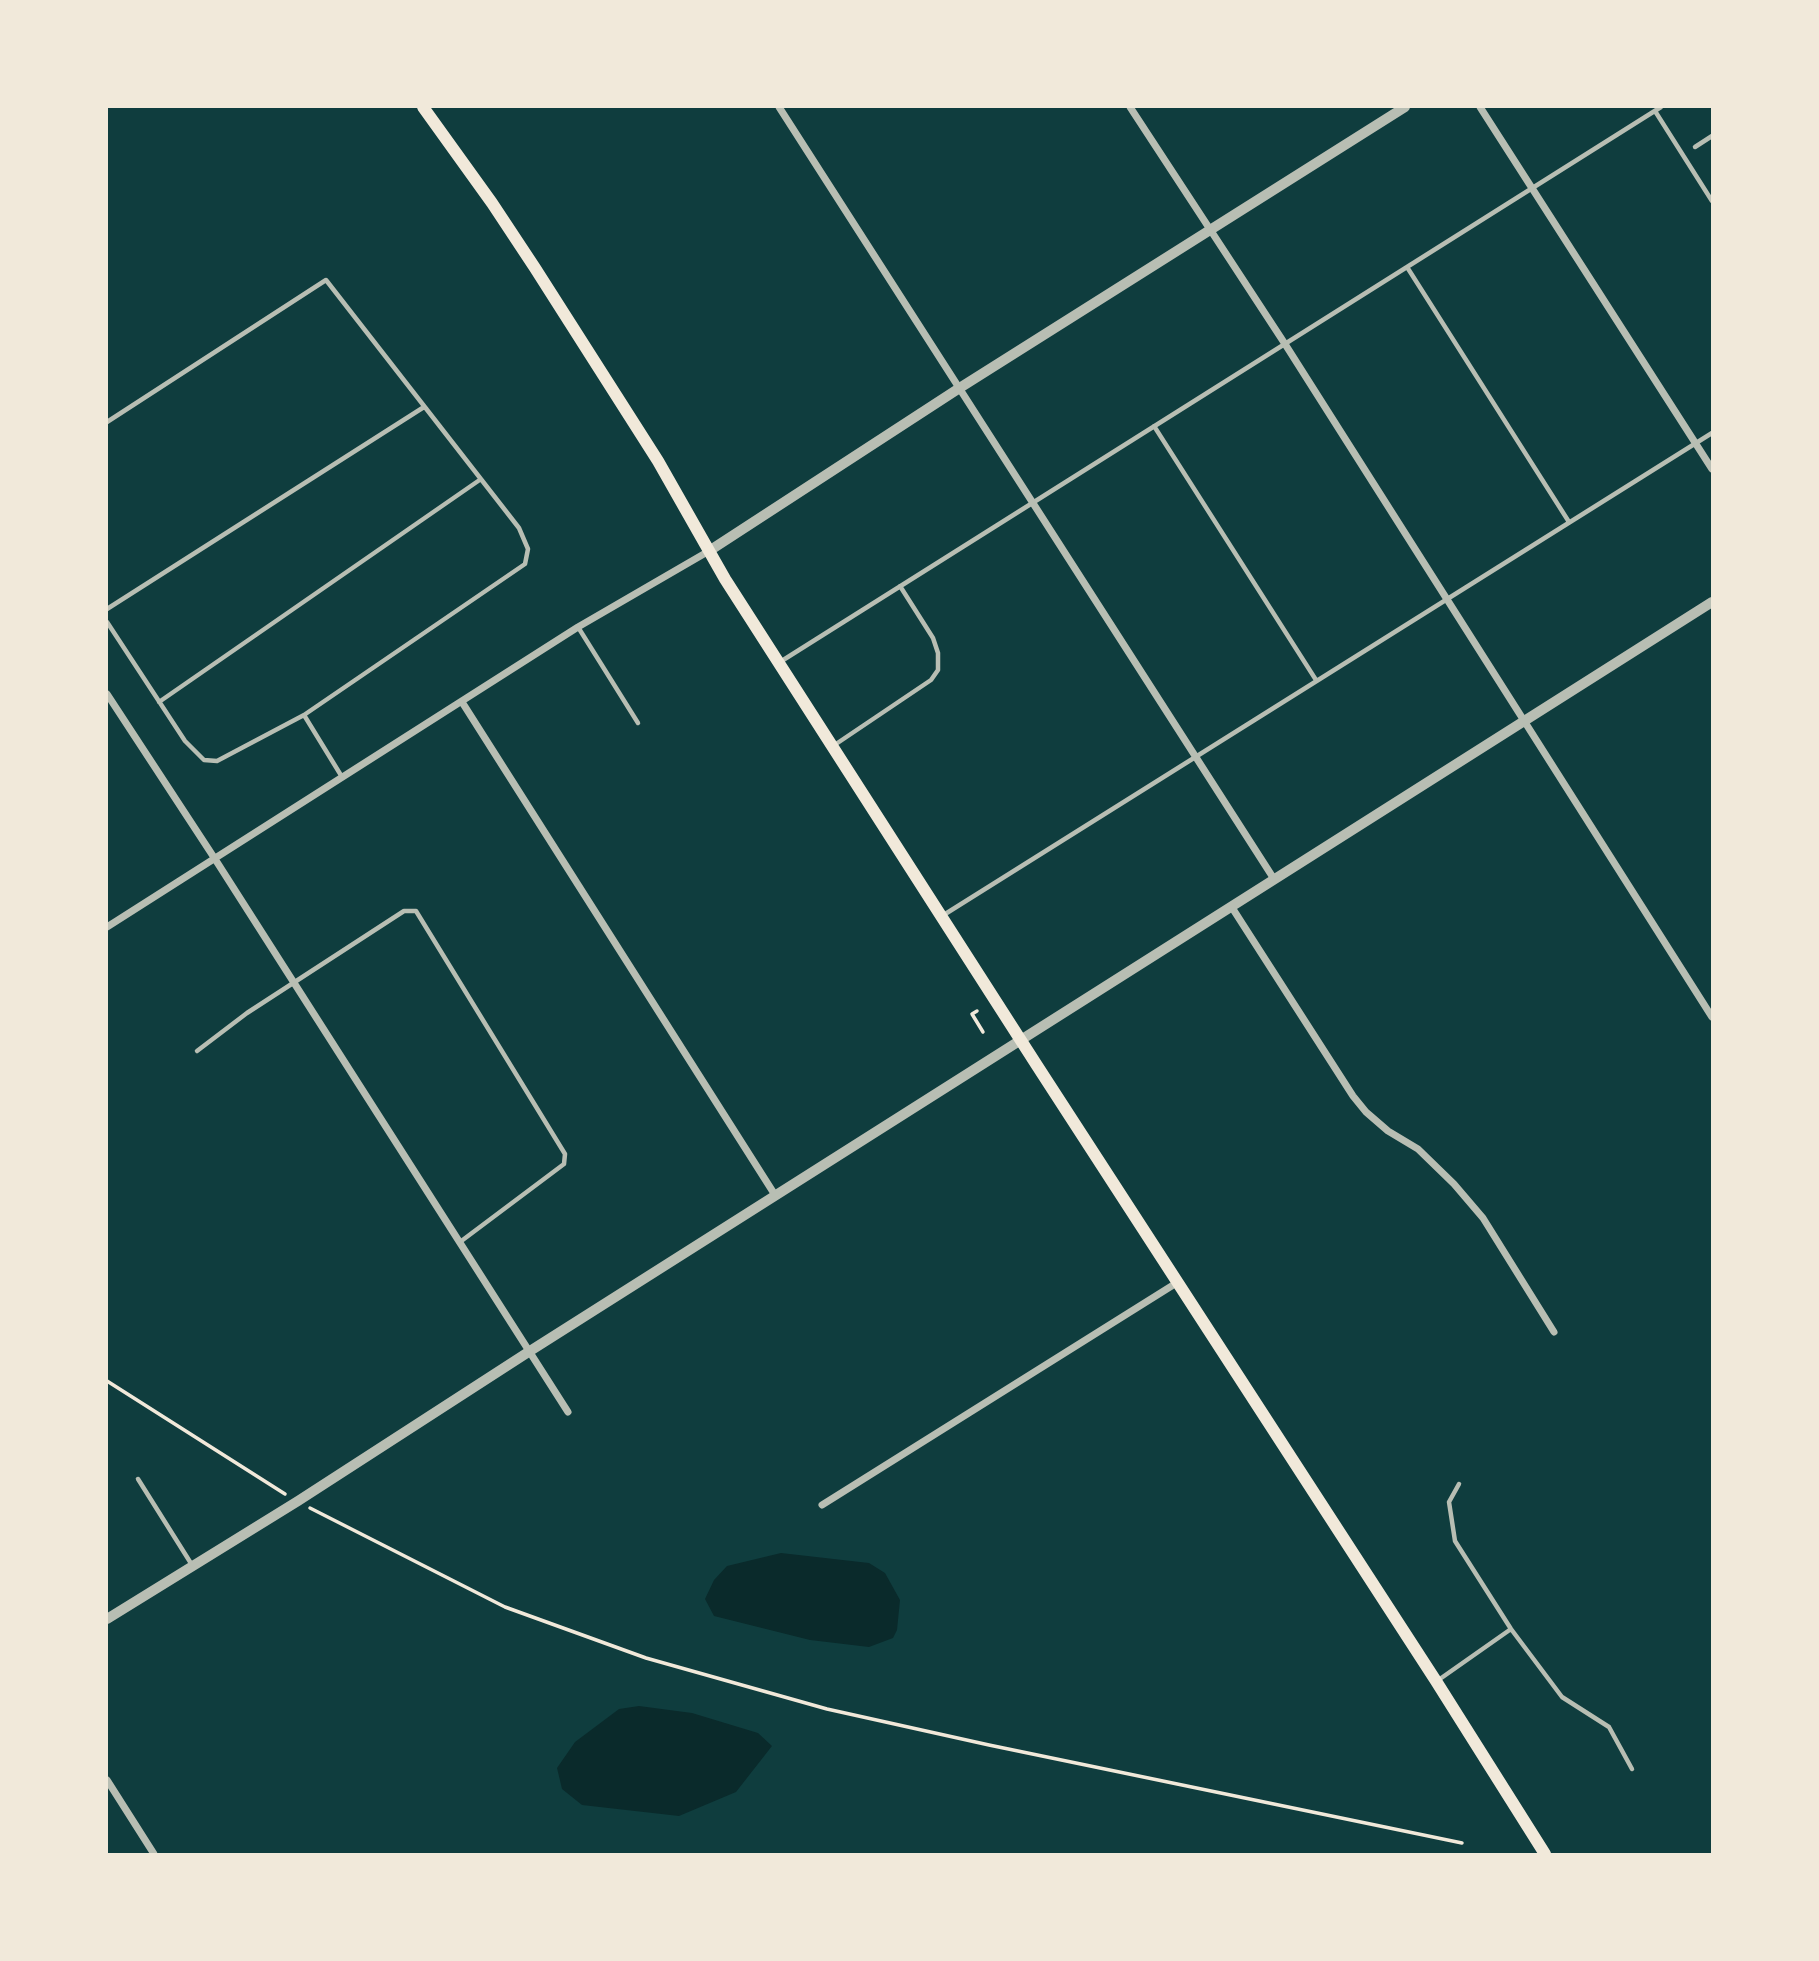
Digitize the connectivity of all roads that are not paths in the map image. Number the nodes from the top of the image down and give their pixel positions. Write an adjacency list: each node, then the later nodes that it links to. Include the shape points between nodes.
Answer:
1 (423, 107): 25 (main road, via 535,268 658,461)
2 (779, 107): 15 (street)
3 (1130, 107): 12 (street)
4 (1405, 107): 12 (street)
5 (1480, 107): 10 (street)
6 (1661, 107): 7 (lane)
7 (1655, 111): 10 (lane); 11 (lane)
8 (1712, 135): 9 (lane)
9 (1695, 147)
10 (1532, 188): 13 (lane); 20 (street)
11 (1712, 201)
12 (1210, 231): 14 (street); 15 (street)
13 (1407, 267): 14 (lane); 24 (lane)
14 (1284, 344): 18 (lane); 27 (street)
15 (958, 389): 23 (street); 25 (street)
16 (424, 407): 17 (lane, via 326,280); 22 (lane); 29 (lane)
17 (107, 422)
18 (1153, 426): 23 (lane); 33 (lane)
19 (1712, 433): 20 (lane)
20 (1696, 444): 21 (street); 24 (lane)
21 (1712, 469)
22 (481, 479): 35 (lane); 37 (lane, via 519,528 528,549 525,564)
23 (1031, 502): 26 (lane); 41 (street)
24 (1569, 522): 27 (lane)
25 (709, 551): 31 (street); 32 (main road)
26 (900, 586): 32 (lane); 40 (lane, via 933,638 939,653 938,670 931,680)
27 (1445, 599): 33 (lane); 38 (street)
28 (1712, 602): 38 (street)
29 (107, 609)
30 (107, 622): 35 (lane)
31 (578, 627): 36 (street); 39 (lane)
32 (779, 663): 40 (main road)
33 (1317, 680): 41 (lane)
34 (107, 694): 43 (street)
35 (159, 702): 37 (lane, via 204,760 235,754)
36 (462, 702): 42 (street); 52 (street)
37 (304, 715): 42 (lane)
38 (1522, 722): 44 (street); 49 (street)
39 (638, 723)
40 (832, 746): 46 (main road)
41 (1195, 757): 44 (street); 46 (lane)
42 (342, 778): 43 (street)
43 (215, 859): 47 (street); 48 (street)
44 (1274, 879): 45 (street)
45 (1231, 906): 50 (street); 55 (street, via 1353,1096 1388,1131 1418,1149 1461,1192)
46 (942, 916): 50 (main road)
47 (107, 927)
48 (294, 983): 51 (lane); 53 (street); 53 (lane, via 404,911 416,911 565,1154 564,1164)
49 (1712, 1017)
50 (1021, 1041): 52 (street); 54 (main road)
51 (197, 1051)
52 (775, 1195): 56 (street)
53 (460, 1242): 56 (street)
54 (1178, 1282): 60 (street); 64 (main road)
55 (1554, 1332)
56 (530, 1351): 57 (street); 61 (street)
57 (568, 1412)
58 (138, 1479): 61 (lane)
59 (1459, 1484): 63 (lane, via 1449,1502 1455,1541)
60 (822, 1505)
61 (192, 1565): 62 (street)
62 (107, 1619)
63 (1511, 1629): 64 (lane); 65 (lane, via 1562,1698 1609,1727)
64 (1436, 1681): 68 (main road)
65 (1632, 1769)
66 (107, 1780): 67 (street)
67 (154, 1854)
68 (1545, 1854)

